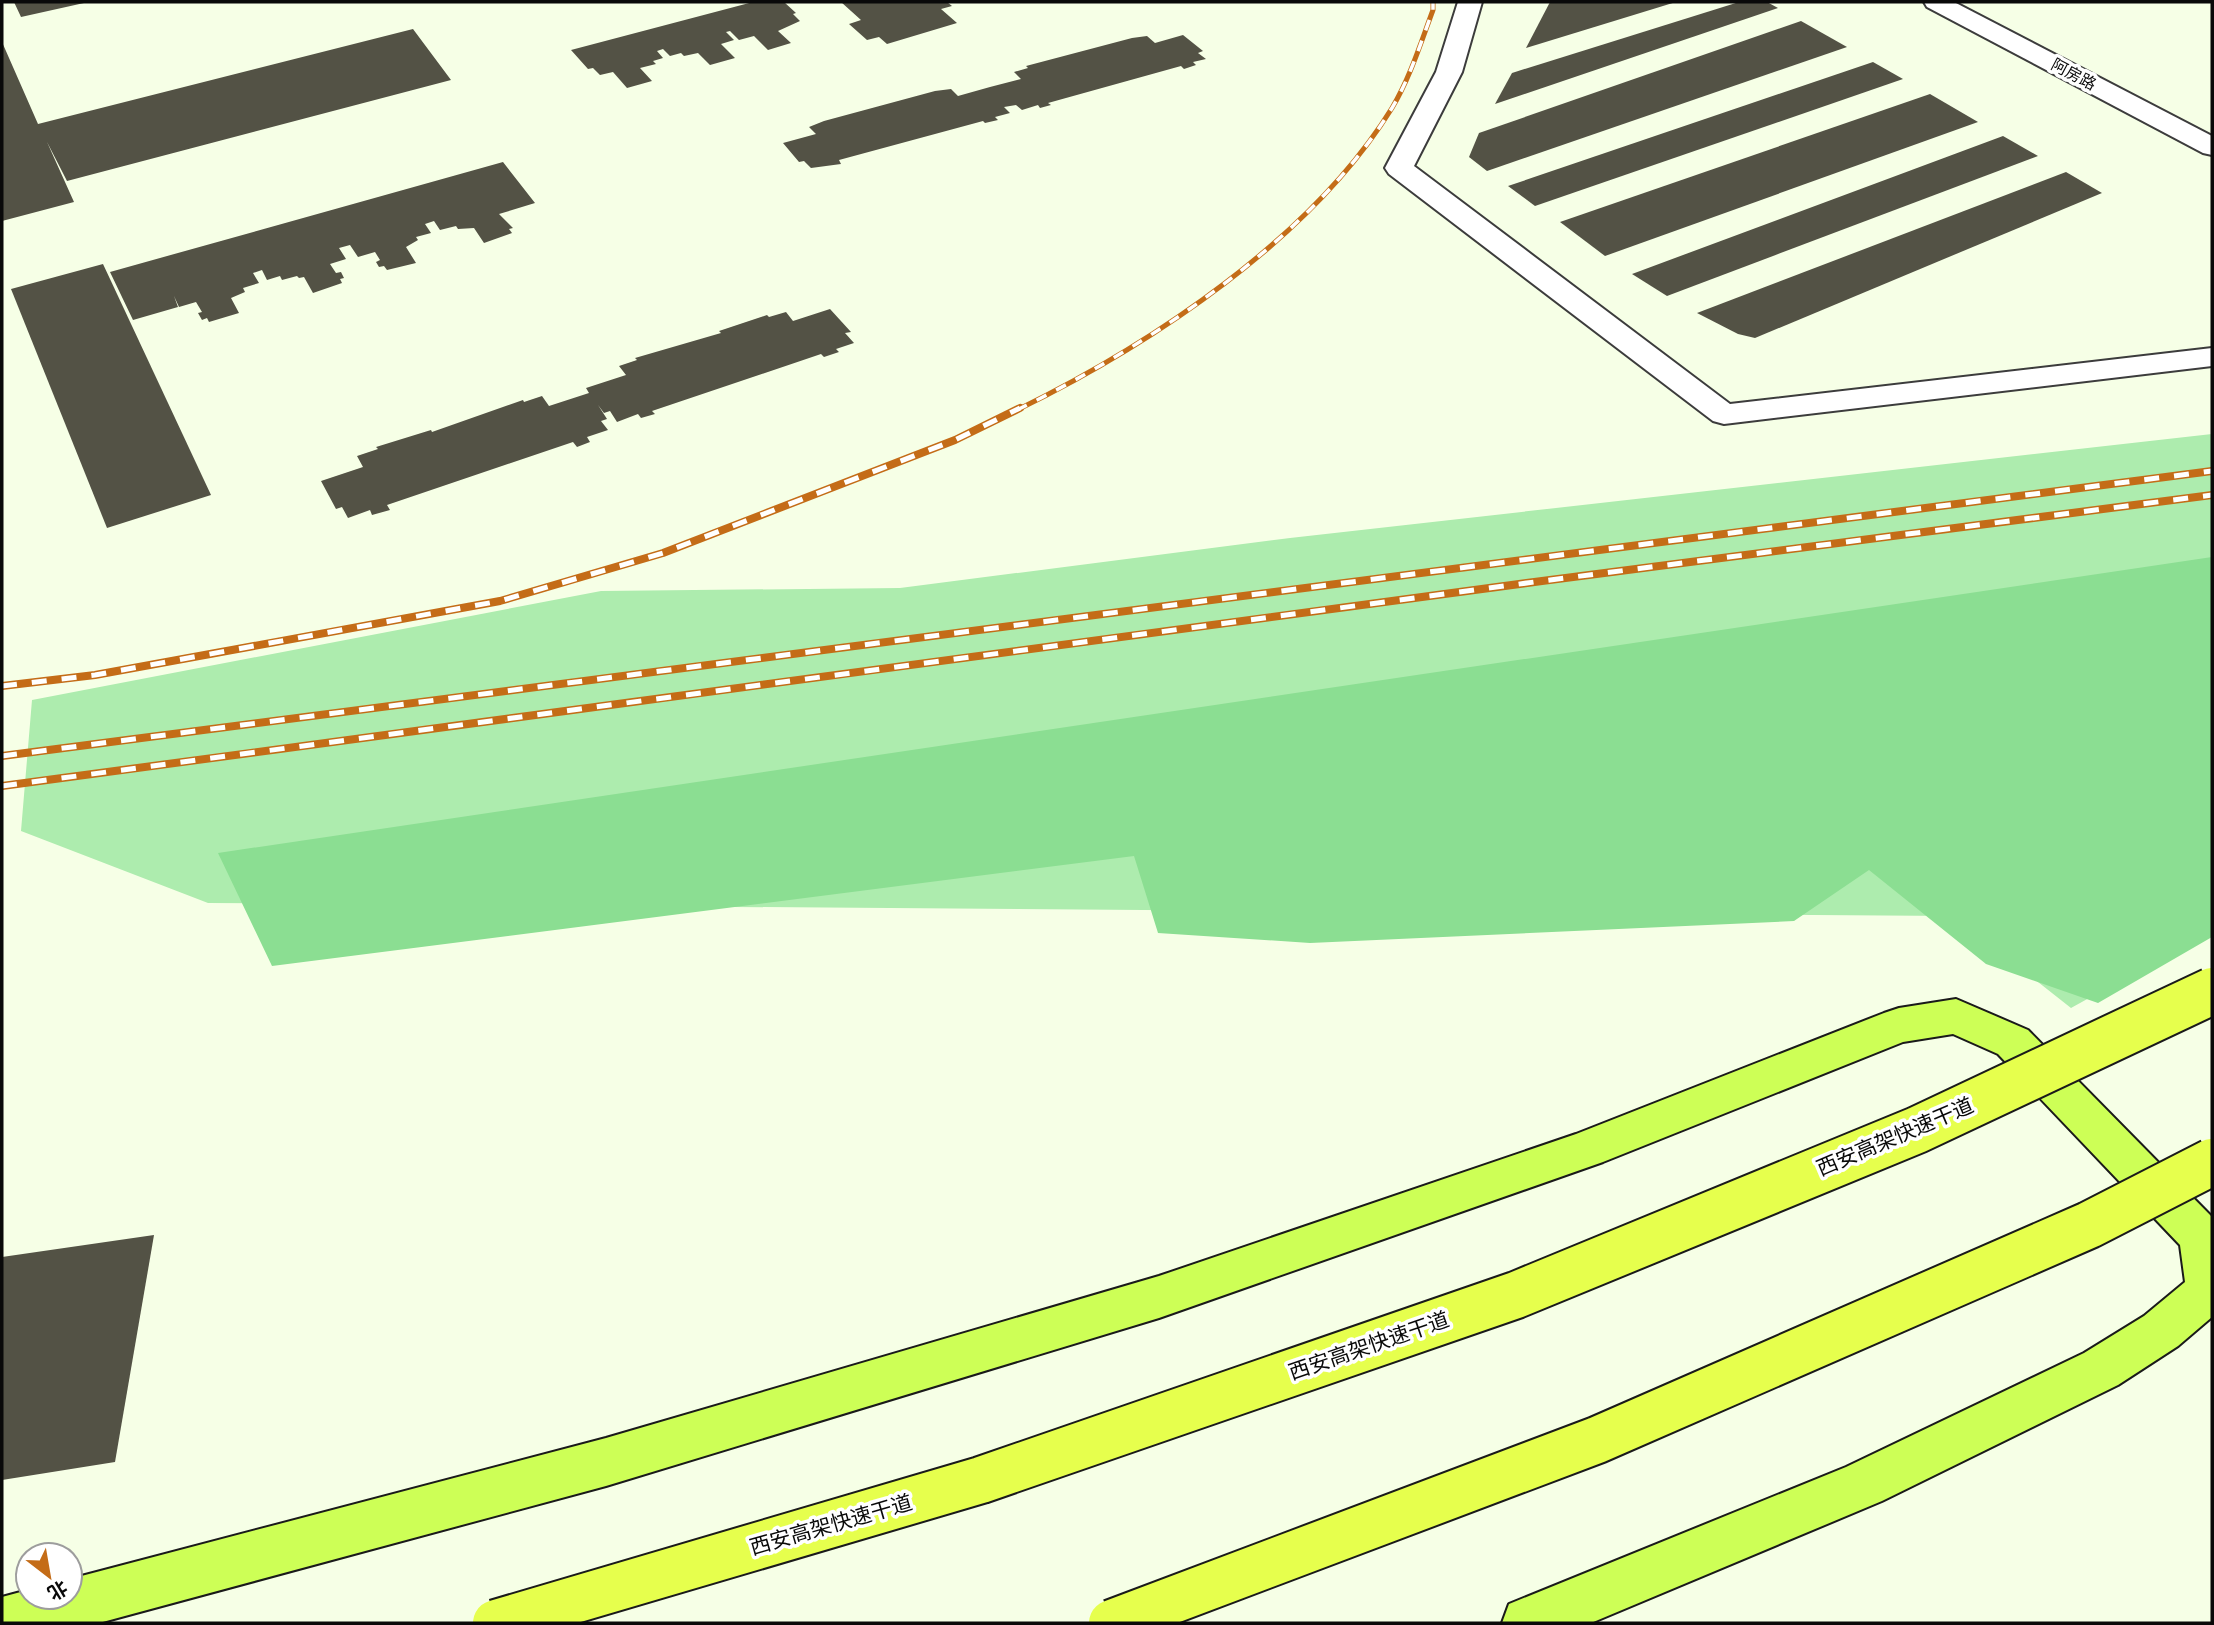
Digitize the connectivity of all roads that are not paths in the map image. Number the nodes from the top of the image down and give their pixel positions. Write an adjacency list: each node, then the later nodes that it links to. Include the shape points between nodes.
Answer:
1 (1470, 2): 4 (street, via 1449,72 1399,168 1724,414)
2 (1936, 2): 3 (street, 阿房路)
3 (2212, 147)
4 (2212, 357)
5 (2212, 991): 8 (highway, 西安高架快速干道, bridge, via 1917,1130 1516,1295 981,1480)
6 (2212, 1163): 9 (highway, bridge, via 2089,1225 1597,1440)
7 (2, 1623): 10 (main road, via 606,1462 1159,1297 1587,1149 1899,1025 1956,1016 2013,1042 2202,1237 2209,1290 2161,1331 2101,1369 1864,1484)
8 (496, 1623)
9 (1112, 1623)
10 (1528, 1623)

